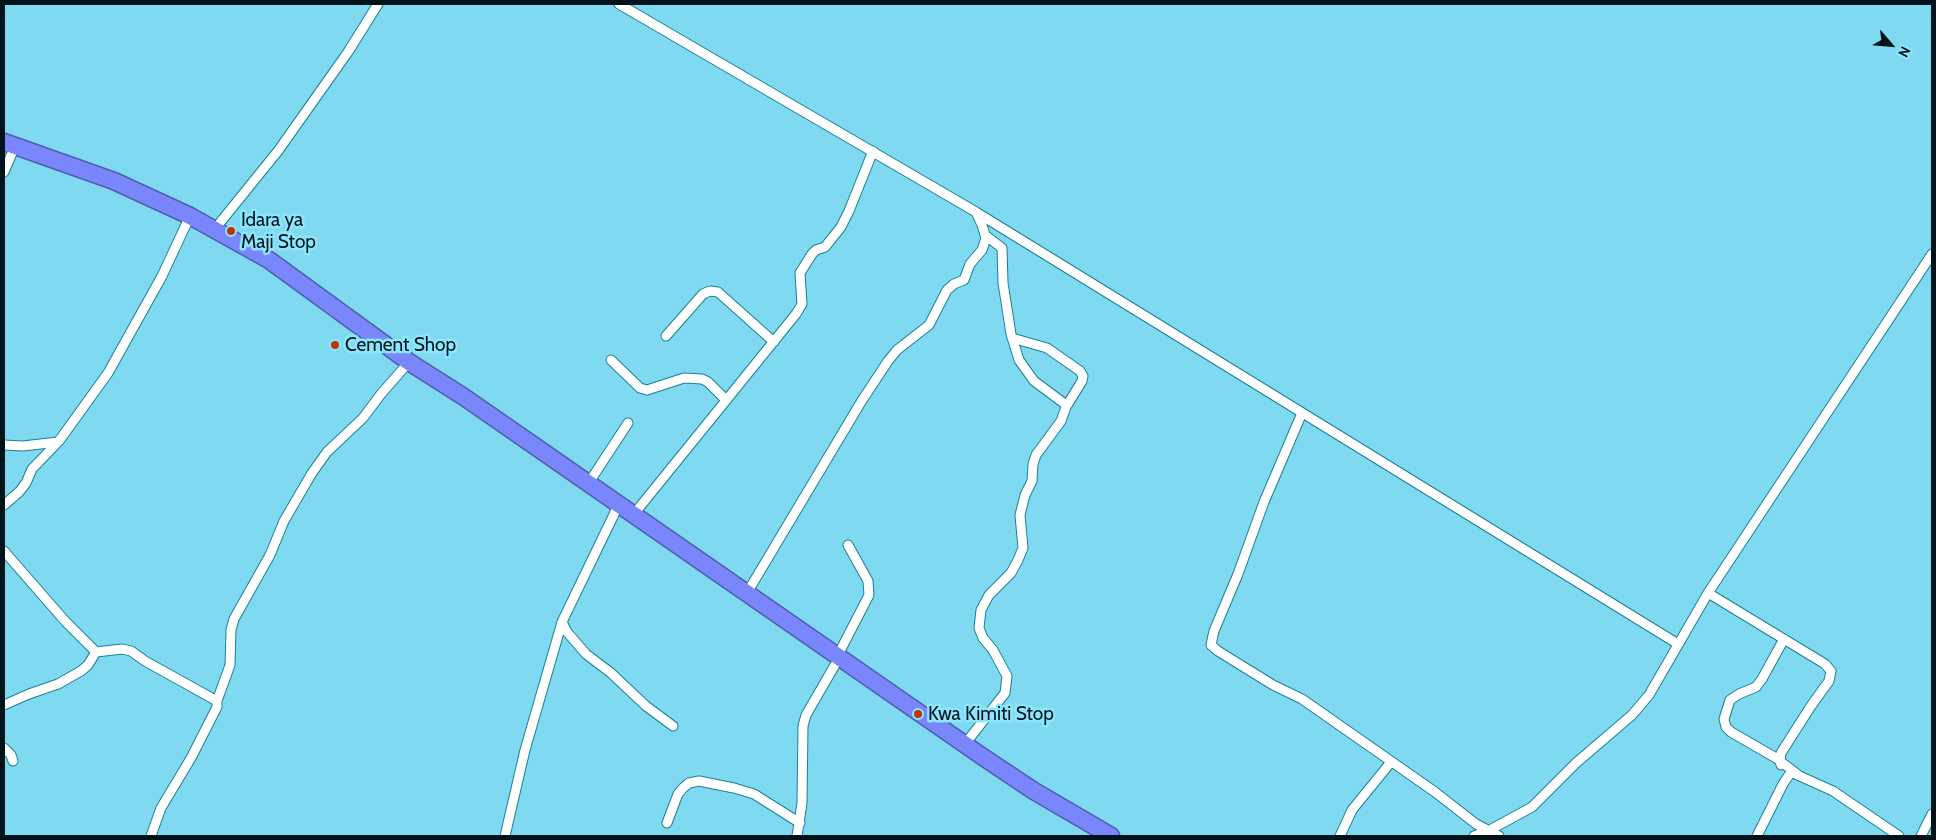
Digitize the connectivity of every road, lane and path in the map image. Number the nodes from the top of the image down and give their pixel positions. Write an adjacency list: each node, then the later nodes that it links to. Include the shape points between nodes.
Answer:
1 (378, 4): 8 (street, via 278,151)
2 (619, 4): 4 (street)
3 (9, 144): 5 (street); 7 (highway, via 114,181)
4 (873, 151): 6 (street); 13 (street, via 841,227 825,247 812,254 800,273 802,304)
5 (4, 172)
6 (976, 212): 9 (street); 18 (street)
7 (190, 216): 8 (highway); 20 (street, via 121,352)
8 (214, 230): 15 (highway, via 269,260)
9 (985, 234): 12 (street, via 1002,248 1002,273); 28 (street, via 985,245 970,264 964,279 947,290 929,325 897,350 874,381)
10 (1932, 254): 29 (street)
11 (666, 336): 13 (street, via 703,294 710,291 718,292)
12 (1012, 338): 17 (street, via 1019,360 1034,381); 17 (street, via 1047,348 1080,371 1082,381)
13 (774, 342): 16 (street)
14 (611, 360): 16 (street, via 640,388 647,390 684,378 702,379)
15 (409, 362): 22 (highway); 35 (street, via 363,418 327,452 284,521 270,555 234,619 230,665)
16 (726, 400): 25 (street)
17 (1066, 407): 38 (street, via 1061,421 1033,464 1032,481 1020,515 1023,548 1018,560 981,610 979,628 1007,676 1005,693)
18 (1302, 413): 32 (street); 42 (street, via 1264,502 1211,645 1273,685 1302,699)
19 (628, 423): 22 (street)
20 (60, 441): 21 (street); 24 (street, via 32,469 19,492)
21 (4, 445)
22 (588, 484): 23 (highway)
23 (618, 504): 25 (highway); 30 (street)
24 (4, 505)
25 (634, 514): 28 (highway)
26 (848, 545): 34 (street, via 868,581 869,595)
27 (4, 551): 33 (street)
28 (747, 593): 34 (highway)
29 (1708, 593): 31 (street); 32 (street)
30 (562, 622): 37 (street, via 586,654); 50 (street, via 525,750)
31 (1784, 639): 41 (street, via 1825,664 1832,674 1784,747); 41 (street, via 1756,687 1730,700 1724,719 1731,732)
32 (1678, 644): 48 (street, via 1649,695 1632,715 1576,763 1532,807)
33 (96, 652): 35 (street, via 130,651); 36 (street, via 88,665 76,674)
34 (838, 657): 38 (highway); 47 (street, via 803,726)
35 (217, 701): 49 (street, via 210,722 162,808)
36 (4, 705)
37 (673, 726)
38 (965, 744): 52 (highway, via 1034,791)
39 (4, 748): 40 (street)
40 (13, 761)
41 (1780, 761): 43 (street); 44 (street)
42 (1391, 762): 48 (street); 53 (street, via 1352,810)
43 (1797, 774): 44 (street); 57 (street, via 1840,796)
44 (1786, 779): 56 (street)
45 (1932, 814): 58 (street)
46 (666, 823): 47 (street, via 682,788 699,781 754,794)
47 (800, 823): 51 (street)
48 (1488, 831): 54 (street); 55 (street)
49 (151, 836)
50 (505, 836)
51 (797, 836)
52 (1111, 836)
53 (1340, 836)
54 (1474, 836)
55 (1499, 836)
56 (1757, 836)
57 (1899, 836)
58 (1922, 836)

